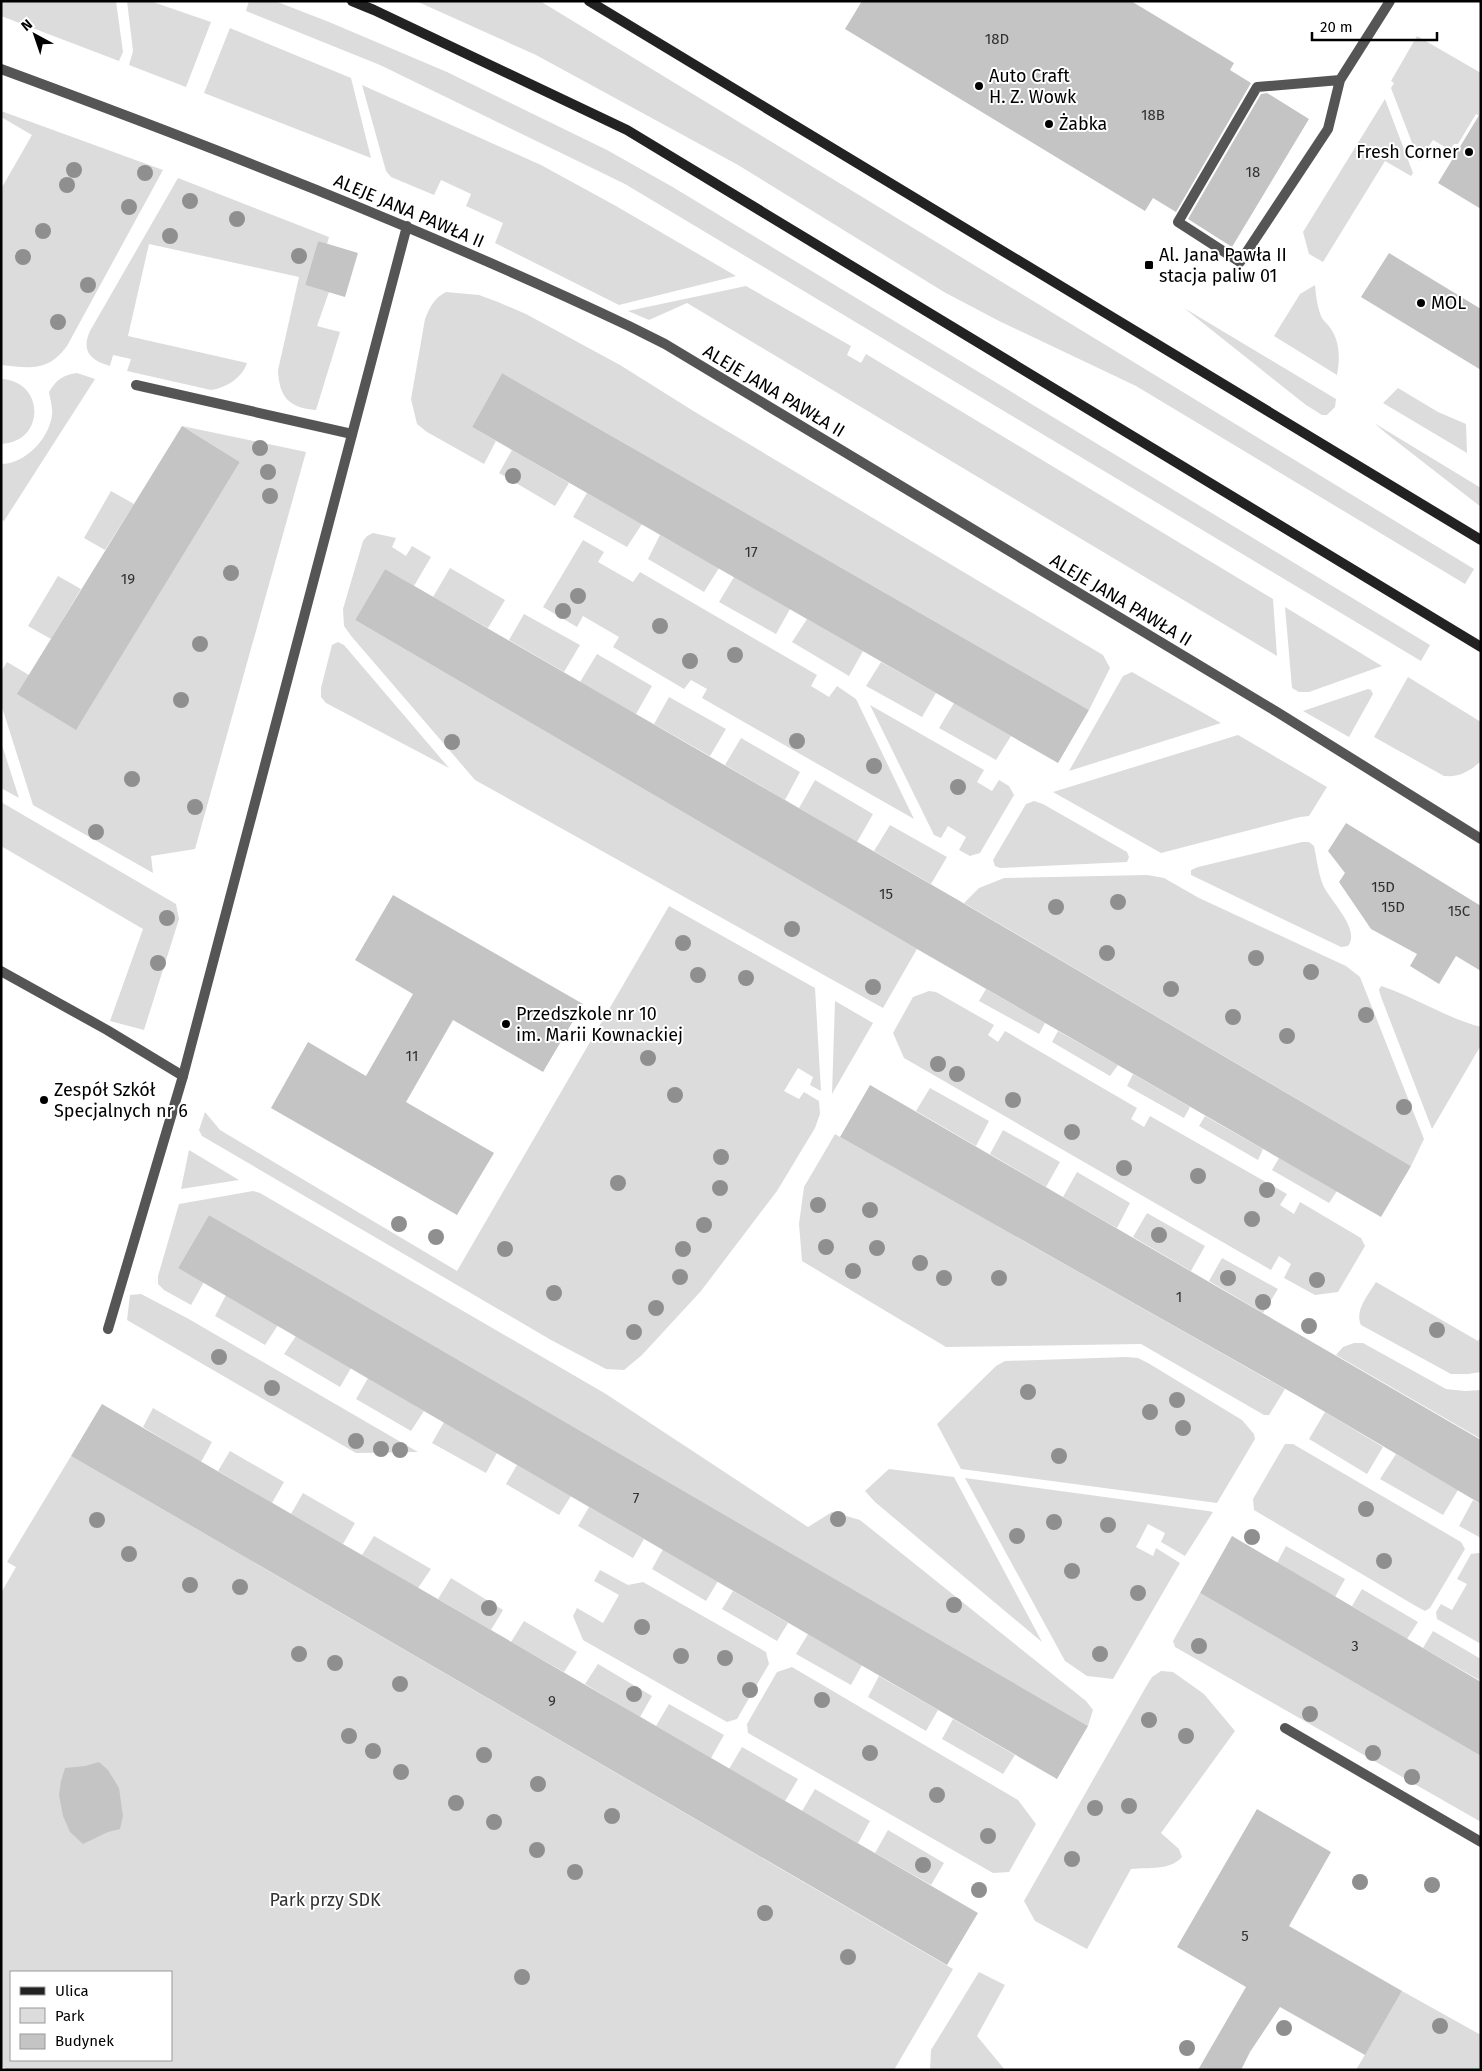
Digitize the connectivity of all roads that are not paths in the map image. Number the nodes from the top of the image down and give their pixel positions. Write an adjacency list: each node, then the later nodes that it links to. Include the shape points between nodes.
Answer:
1 (352, 1): 10 (main road, via 627,130)
2 (588, 1): 9 (main road)
3 (1390, 1): 5 (street)
4 (1, 69): 6 (street, ALEJE JANA PAWŁA II, via 178,134)
5 (1340, 80): 5 (street, via 1257,87 1178,222 1240,262 1328,129)
6 (407, 226): 8 (street); 11 (street, ALEJE JANA PAWŁA II, via 665,344 1277,712)
7 (136, 386): 8 (street)
8 (352, 434): 13 (street)
9 (1481, 540)
10 (1481, 647)
11 (1481, 839)
12 (1, 972): 13 (street)
13 (182, 1076): 14 (street)
14 (108, 1329)
15 (1285, 1728): 16 (street)
16 (1481, 1842)

